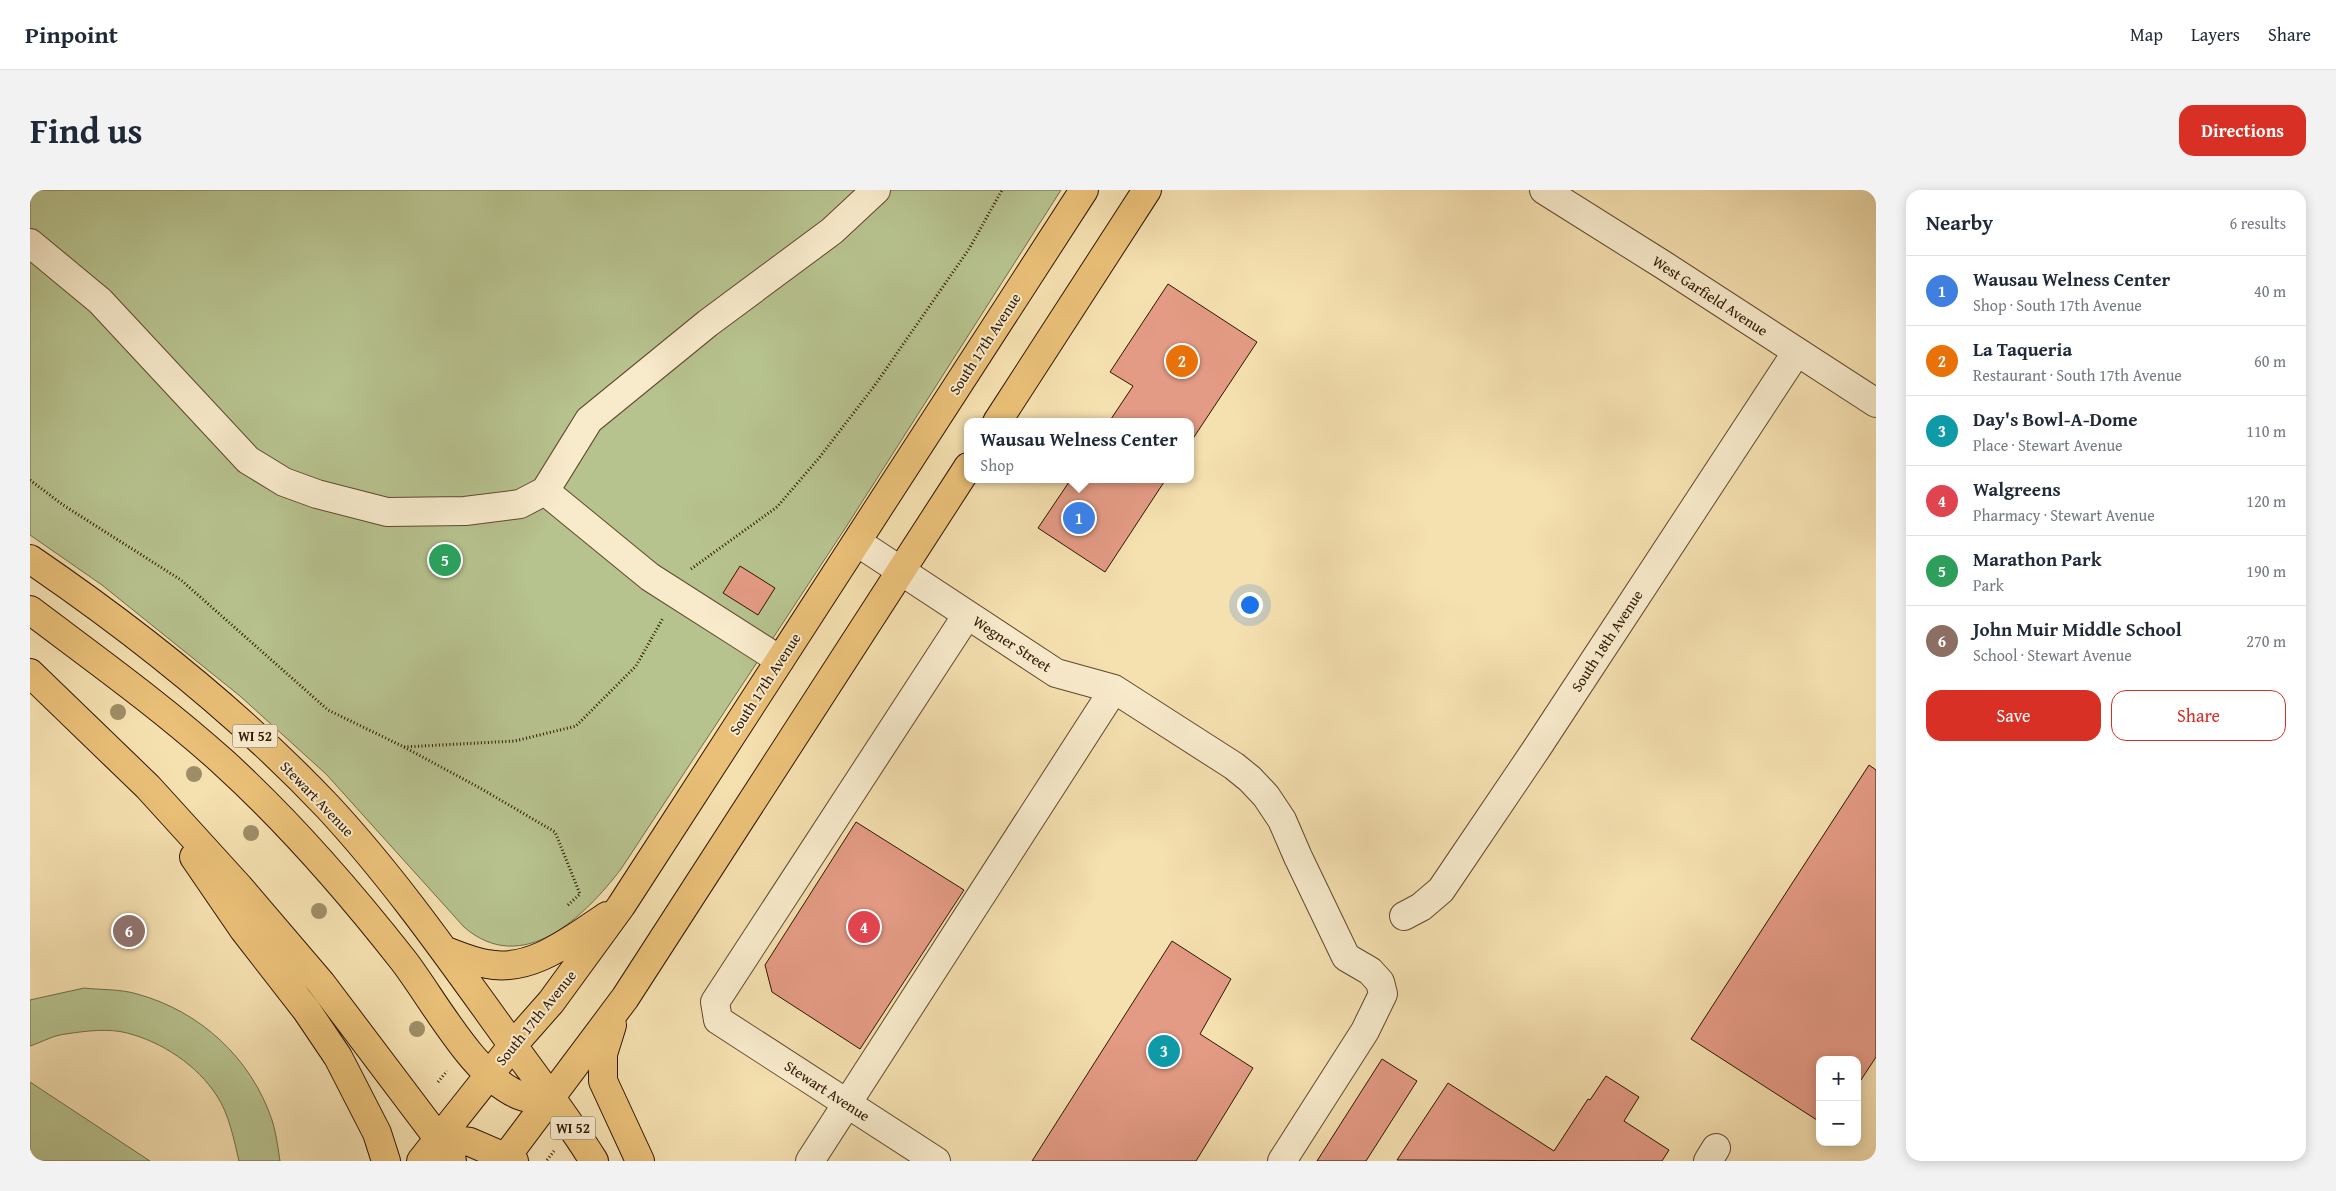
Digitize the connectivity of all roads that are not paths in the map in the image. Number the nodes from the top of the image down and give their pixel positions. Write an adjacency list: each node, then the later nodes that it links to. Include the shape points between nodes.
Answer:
1 (876, 190): 10 (street, via 832,231 708,323 589,420)
2 (1084, 190): 11 (main road, South 17th Avenue)
3 (1147, 190): 8 (main road)
4 (1544, 190): 6 (street, West Garfield Avenue)
5 (30, 243): 10 (street, via 100,301 248,460 284,482 387,512 465,511 520,504)
6 (1796, 353): 7 (street, West Garfield Avenue); 21 (street, South 18th Avenue, via 1441,890)
7 (1876, 403)
8 (1000, 418)
9 (964, 474): 13 (main road)
10 (545, 491): 16 (street, via 619,553 676,595)
11 (857, 542): 13 (street, Wegner Street); 16 (main road, South 17th Avenue)
12 (30, 559): 22 (main road, Stewart Avenue / WI 52, via 135,633 223,705 328,807)
13 (900, 572): 15 (street, Wegner Street); 23 (main road)
14 (30, 610): 25 (main road, via 179,725 273,811 366,914)
15 (968, 615): 18 (street, Wegner Street, via 1056,673); 27 (street, Stewart Avenue, via 715,1002 718,1020)
16 (780, 660): 20 (main road, South 17th Avenue)
17 (30, 673): 19 (main road)
18 (1114, 689): 27 (street); 36 (street, Wegner Street, via 1250,778 1282,820 1346,957 1370,971 1380,982 1383,994 1365,1031)
19 (148, 787): 28 (main road, via 321,983); 30 (main road, via 238,922 338,1057 377,1133)
20 (621, 906): 22 (main road, via 558,948 525,962 504,966 486,964); 24 (main road, South 17th Avenue, via 551,1002)
21 (1404, 916)
22 (446, 951): 24 (main road, Stewart Avenue / WI 52)
23 (625, 998): 26 (main road); 33 (main road, via 606,1042 602,1074 604,1085)
24 (513, 1045): 25 (main road, South 17th Avenue); 26 (main road, WI 52)
25 (489, 1075): 26 (main road, via 510,1092 526,1098); 28 (main road, South 17th Avenue)
26 (550, 1097): 29 (main road); 32 (main road, WI 52)
27 (848, 1104): 34 (street); 35 (street, Stewart Avenue)
28 (445, 1150): 29 (main road, via 470,1142); 31 (main road, South 17th Avenue)
29 (508, 1160)
30 (386, 1161)
31 (421, 1161)
32 (594, 1161)
33 (640, 1161)
34 (810, 1161)
35 (936, 1161)
36 (1282, 1161)

